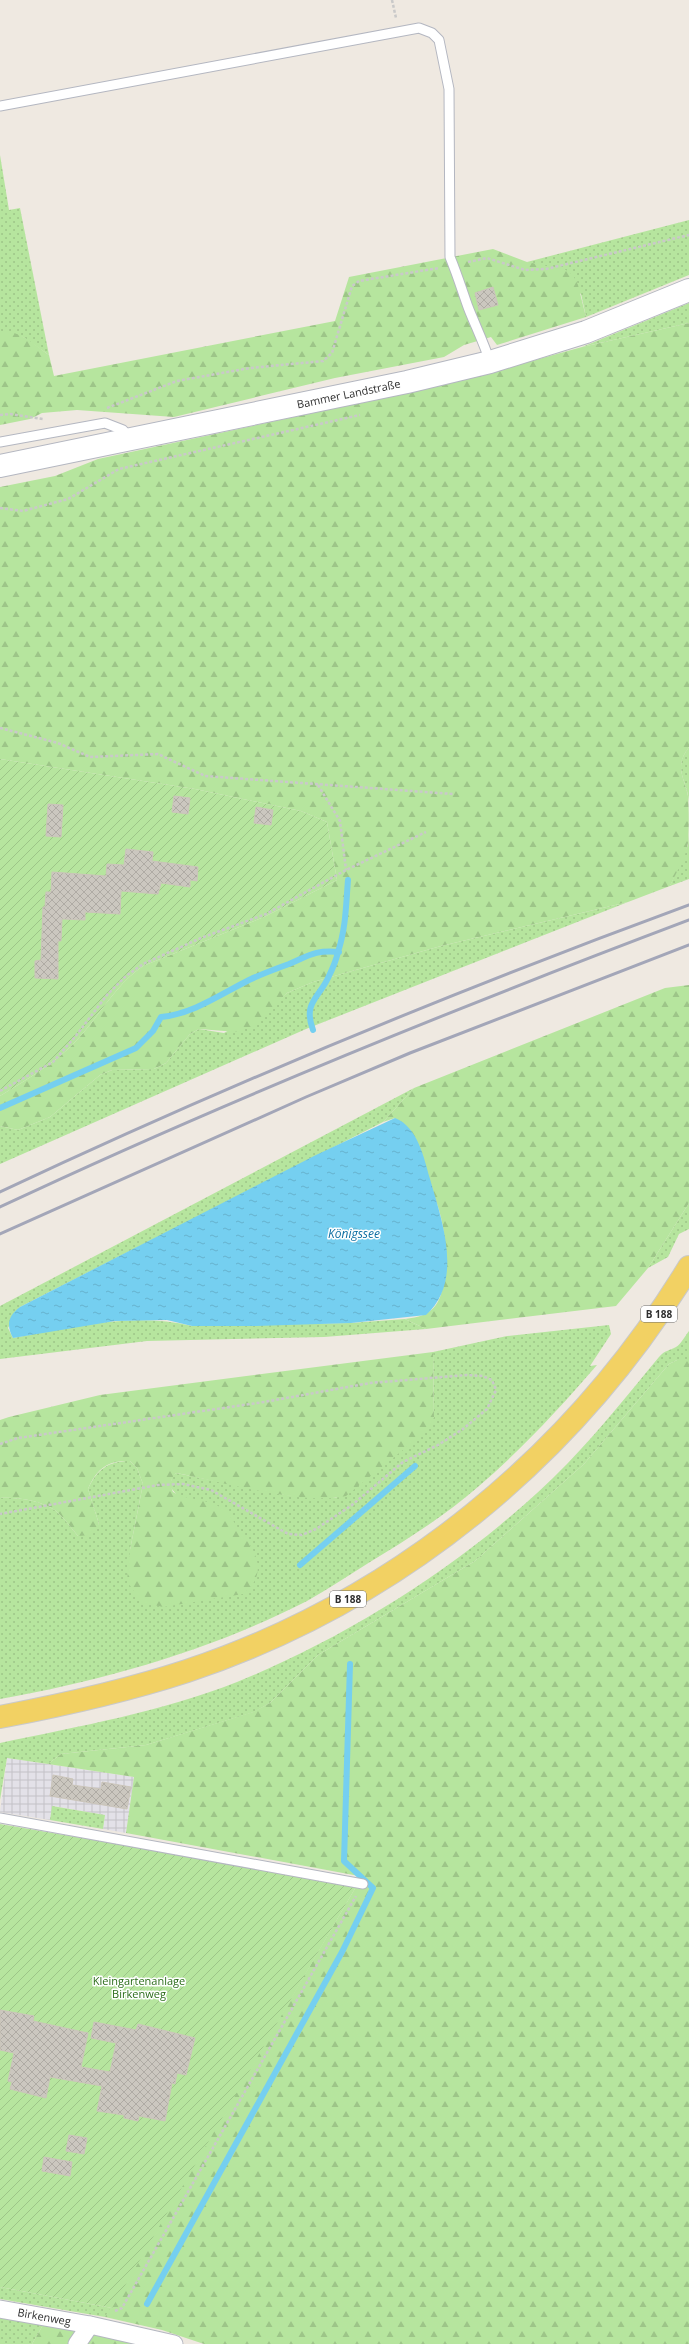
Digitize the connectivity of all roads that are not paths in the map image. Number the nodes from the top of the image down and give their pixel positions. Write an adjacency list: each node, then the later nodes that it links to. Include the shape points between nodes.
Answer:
1 (0, 106): 3 (lane, via 419,28 432,33 439,40 449,89 450,257)
2 (689, 290): 3 (main road, Bammer Landstraße, via 586,332)
3 (490, 362): 4 (main road, Bammer Landstraße, via 400,384)
4 (131, 440): 5 (lane, via 123,430 105,423); 6 (main road, Bammer Landstraße)
5 (0, 442)
6 (0, 466)
7 (689, 1267): 8 (main road, B 188, via 662,1310 626,1359 559,1436 506,1487 434,1544 343,1602 272,1638 188,1671 105,1695)
8 (0, 1717)
9 (0, 1818): 10 (lane)
10 (363, 1884)
11 (0, 2309): 12 (street, Birkenweg)
12 (90, 2325): 13 (street); 14 (street, Birkenweg)
13 (77, 2344)
14 (174, 2344)

